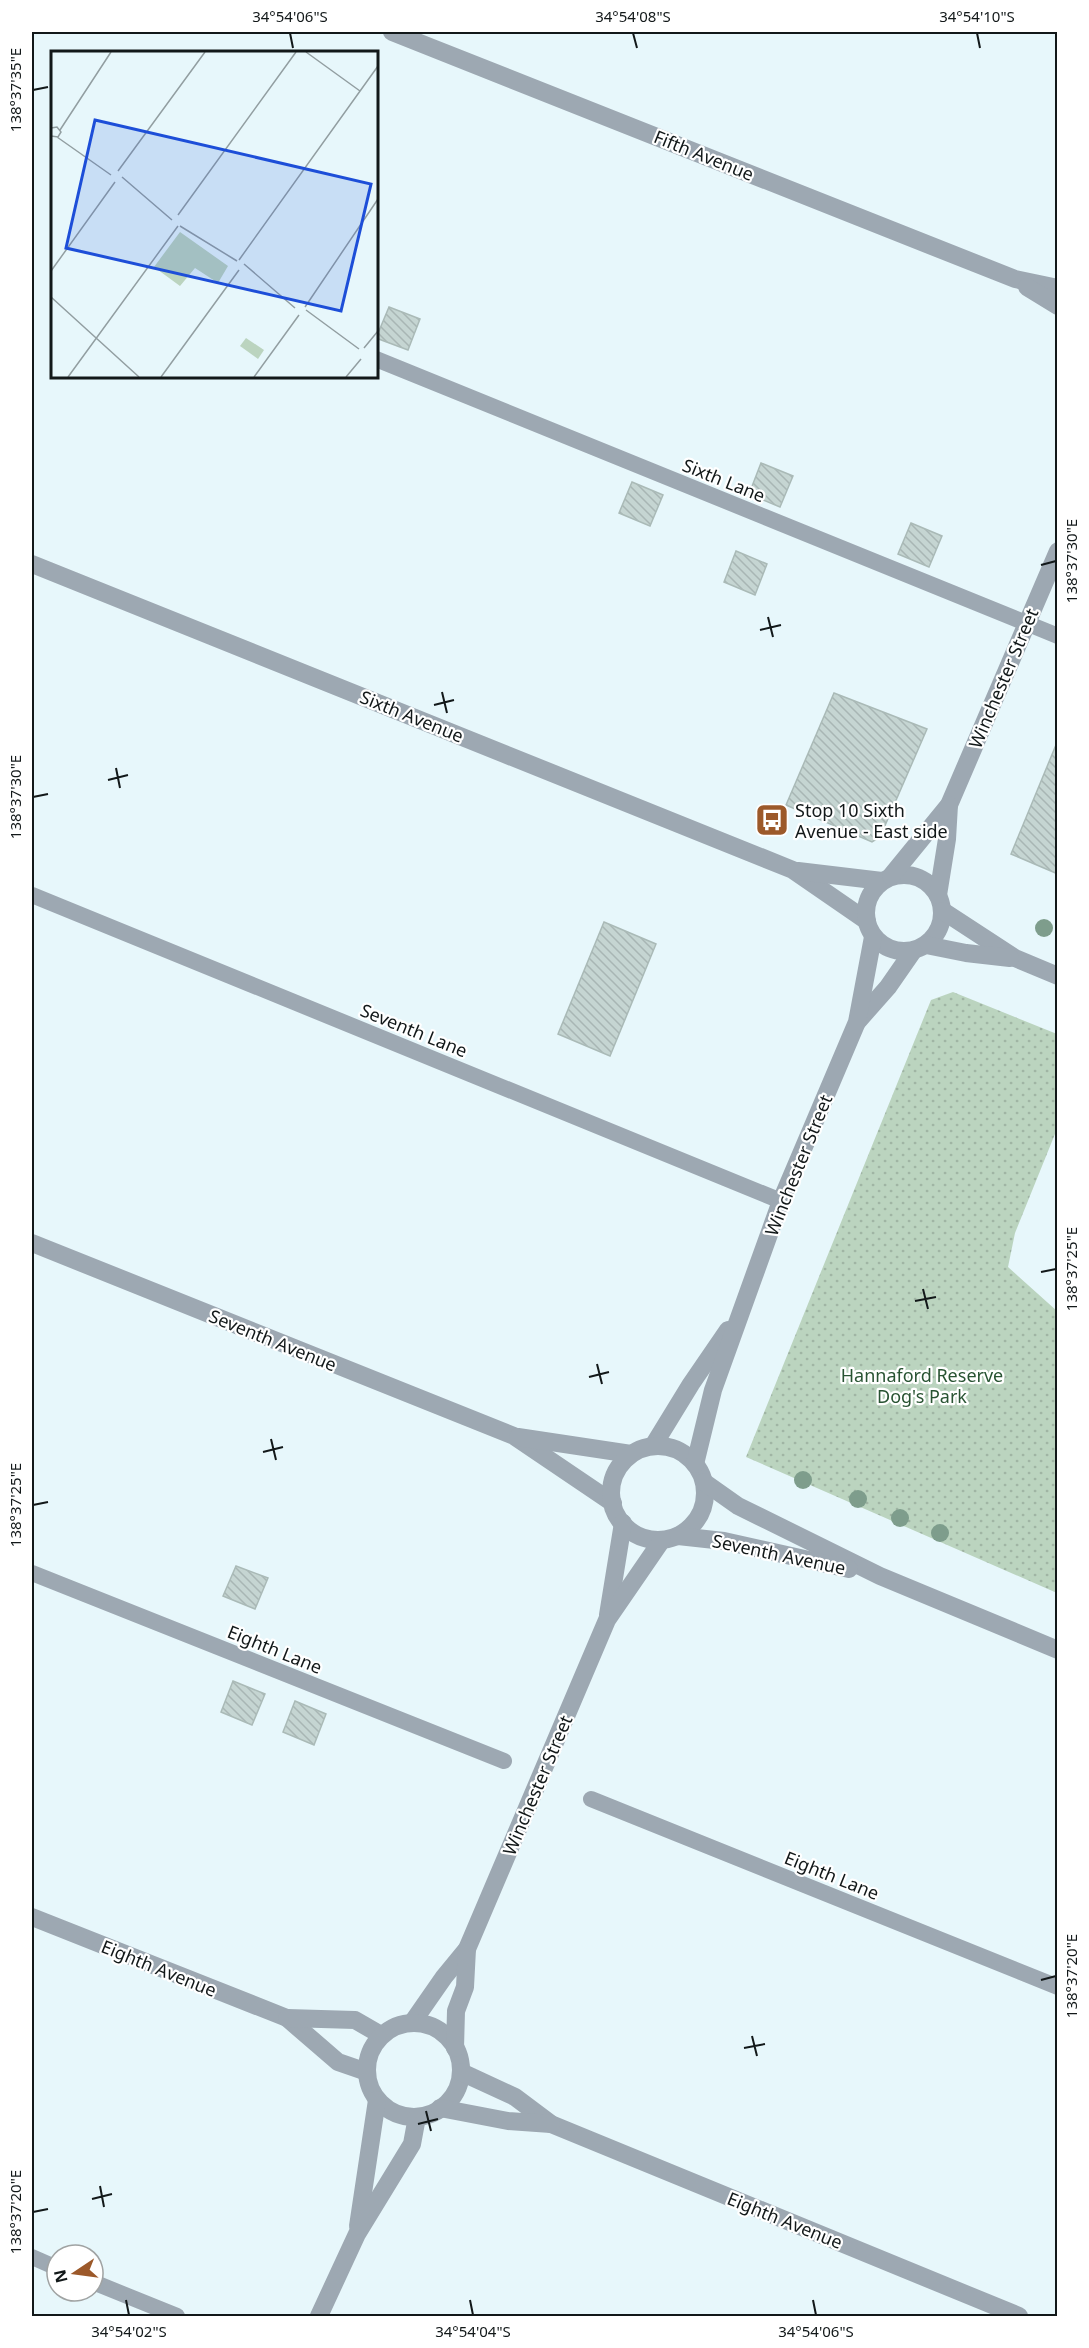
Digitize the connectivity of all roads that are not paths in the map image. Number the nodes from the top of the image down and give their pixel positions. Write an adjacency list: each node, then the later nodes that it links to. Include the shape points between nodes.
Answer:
1 (392, 32): 2 (street, Fifth Avenue)
2 (1015, 279): 3 (street, Fifth Avenue); 4 (street, Fifth Avenue)
3 (1058, 288)
4 (1058, 306)
5 (378, 359): 8 (lane, Sixth Lane)
6 (1058, 551): 8 (street, Winchester Street)
7 (32, 564): 11 (street, Sixth Avenue)
8 (1026, 624): 9 (lane, Sixth Lane); 10 (street, Winchester Street)
9 (1058, 636)
10 (949, 805): 12 (street, Winchester Street); 14 (street, Winchester Street)
11 (793, 870): 12 (street, Sixth Avenue); 15 (street, Sixth Avenue)
12 (886, 879): 14 (street, via 913,875 924,879); 15 (street, via 868,899)
13 (32, 895): 20 (lane, Seventh Lane)
14 (940, 903): 16 (street, via 941,924 935,936); 17 (street)
15 (870, 929): 16 (street, via 891,949); 19 (street, Winchester Street)
16 (919, 948): 17 (street); 19 (street, Winchester Street)
17 (1015, 958): 18 (street)
18 (1058, 976)
19 (857, 1022): 20 (street, Winchester Street)
20 (781, 1201): 22 (street, Winchester Street)
21 (32, 1243): 23 (street, Seventh Avenue)
22 (743, 1309): 24 (street, Winchester Street); 26 (street, Winchester Street, via 713,1390)
23 (514, 1436): 25 (street, Seventh Avenue); 28 (street, Seventh Avenue)
24 (653, 1446): 25 (street); 26 (street, via 669,1447)
25 (632, 1454): 28 (street, via 619,1468 612,1485)
26 (695, 1464): 27 (street)
27 (704, 1482): 30 (street, via 700,1514 691,1527); 32 (street, Seventh Avenue, via 738,1506)
28 (613, 1503): 29 (street)
29 (623, 1523): 30 (street, via 647,1539); 33 (street, Winchester Street)
30 (670, 1538): 32 (street, Seventh Avenue, via 724,1541); 33 (street, Winchester Street)
31 (32, 1573): 35 (lane, Eighth Lane)
32 (880, 1576): 34 (street, Seventh Avenue)
33 (607, 1620): 38 (street, Winchester Street)
34 (1058, 1650)
35 (504, 1761)
36 (591, 1799): 39 (lane, Eighth Lane)
37 (32, 1917): 40 (street, Eighth Avenue)
38 (467, 1949): 41 (street, Winchester Street); 43 (street, Winchester Street, via 465,1988 456,2011)
39 (1058, 1987)
40 (287, 2018): 42 (street, Eighth Avenue, via 355,2020); 44 (street, Eighth Avenue, via 338,2062)
41 (412, 2023): 42 (street, via 401,2024); 43 (street, via 437,2029)
42 (381, 2035): 44 (street, via 368,2058)
43 (455, 2048): 45 (street)
44 (367, 2072): 46 (street)
45 (461, 2072): 47 (street, via 454,2093); 49 (street, Eighth Avenue, via 515,2097)
46 (378, 2100): 48 (street, via 388,2110); 50 (street)
47 (440, 2108): 48 (street); 49 (street, Eighth Avenue, via 508,2121)
48 (417, 2117): 50 (street, via 412,2144)
49 (551, 2124): 54 (street, Eighth Avenue)
50 (357, 2234): 53 (street)
51 (105, 2287): 52 (lane)
52 (177, 2316)
53 (319, 2316)
54 (1019, 2316)

